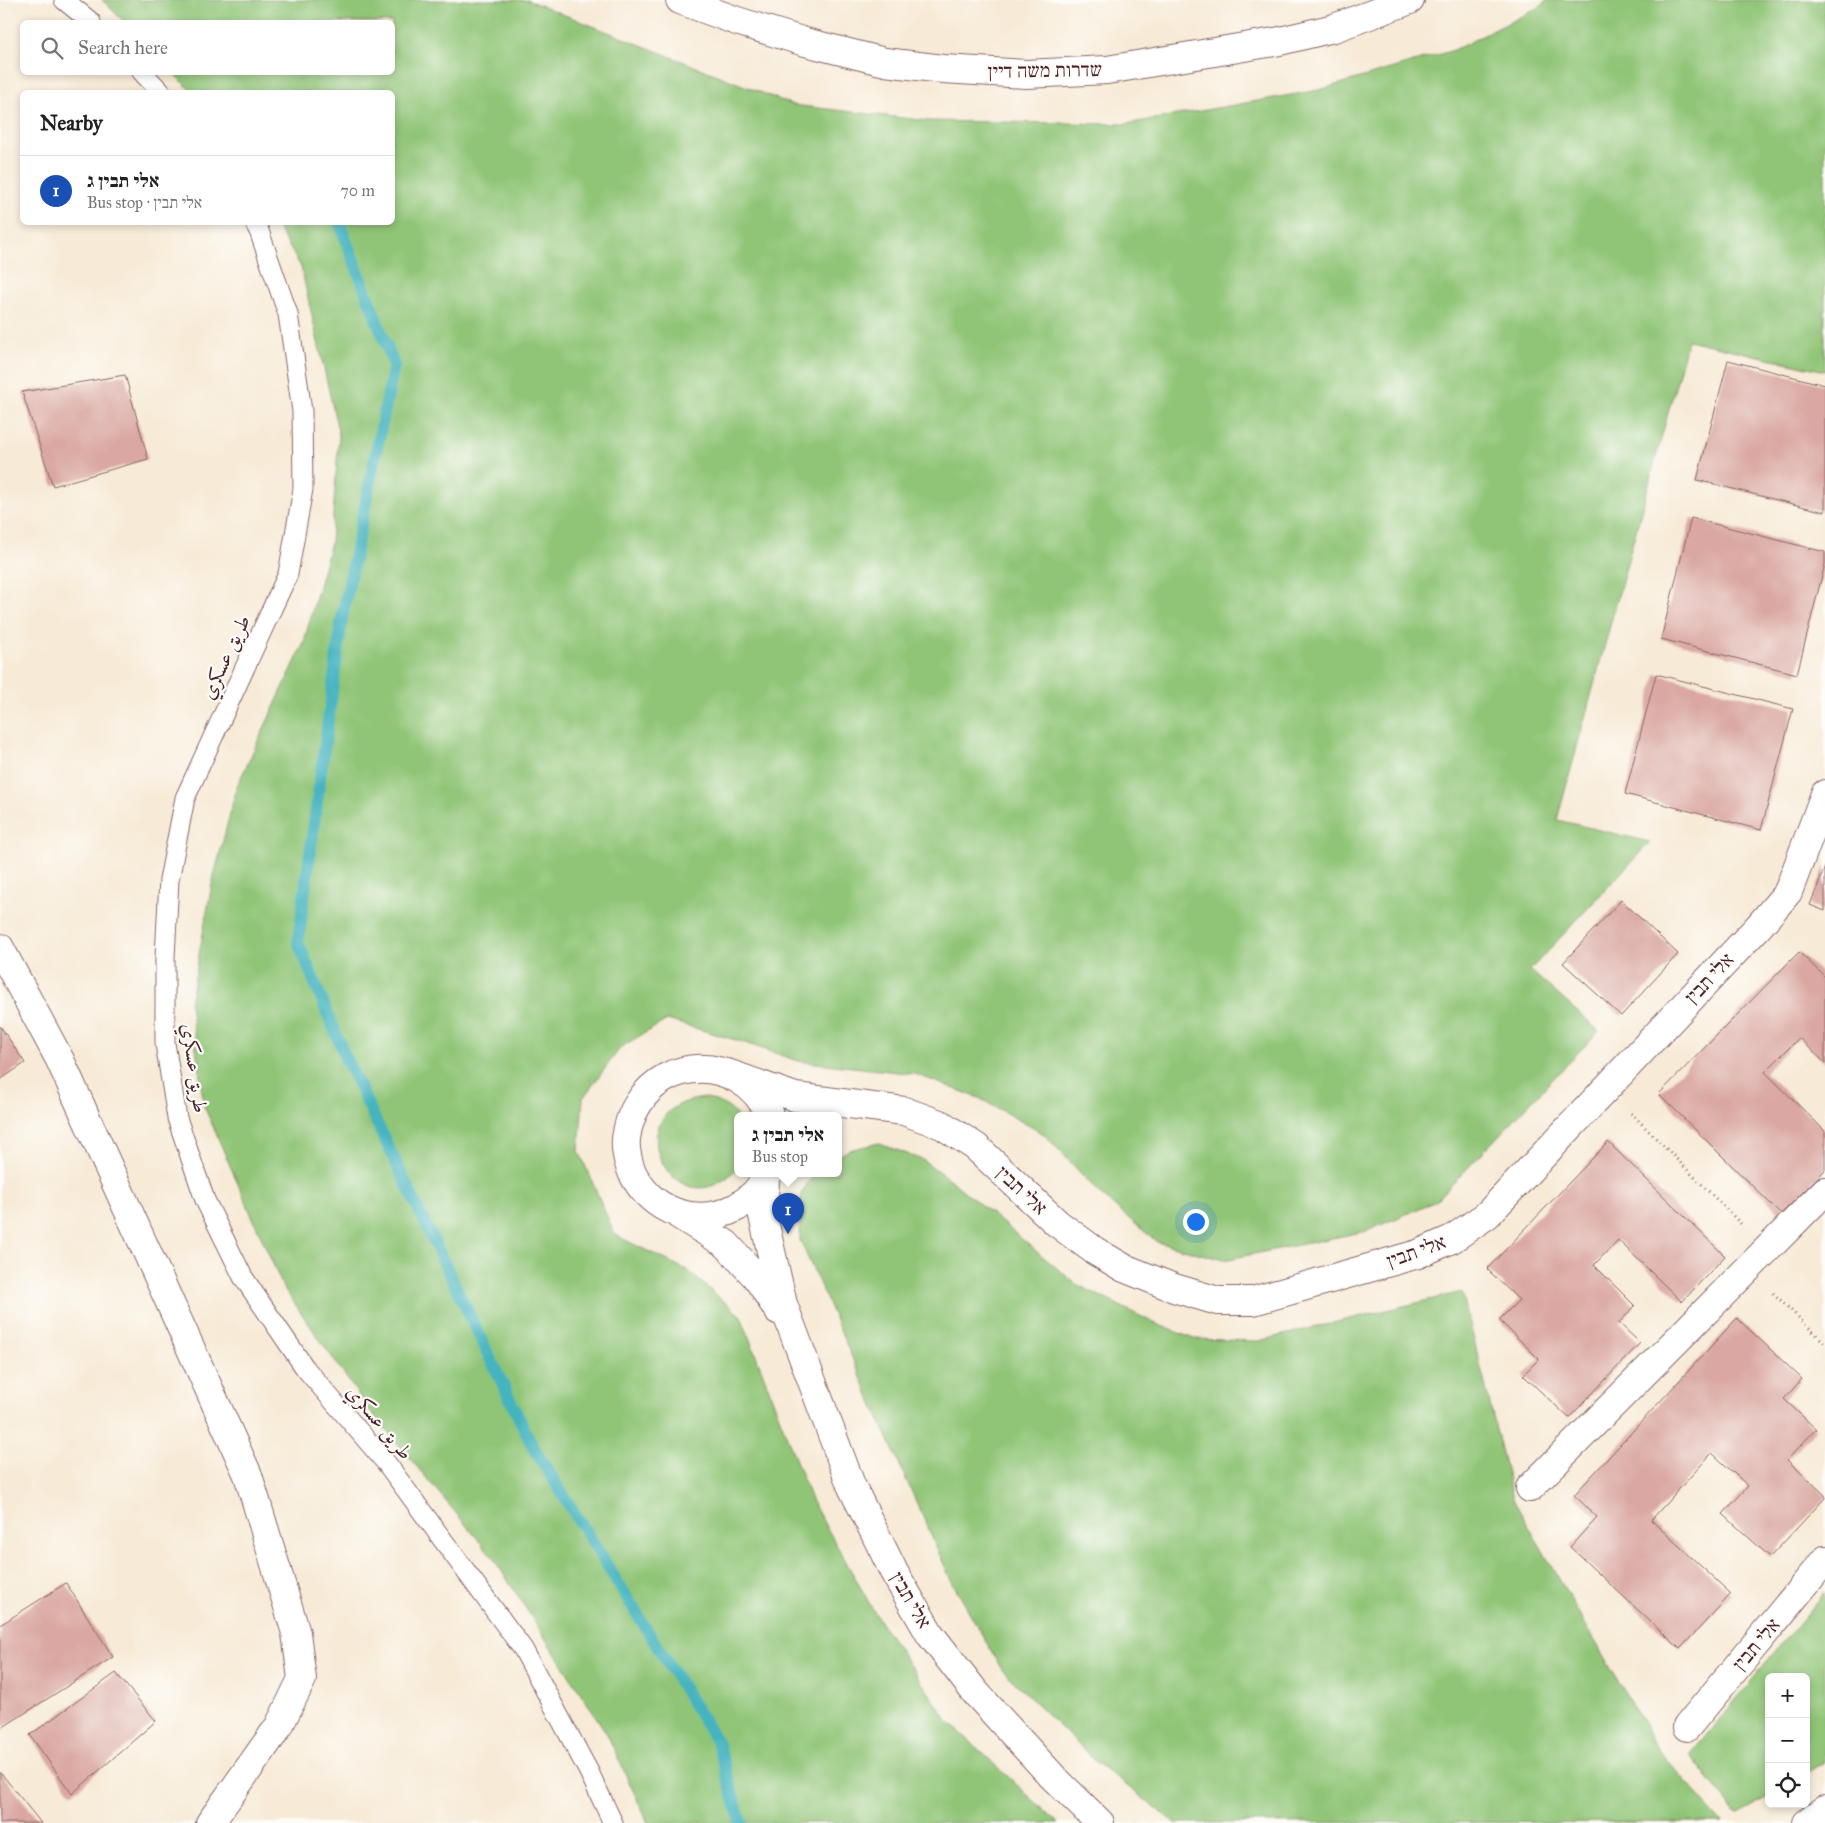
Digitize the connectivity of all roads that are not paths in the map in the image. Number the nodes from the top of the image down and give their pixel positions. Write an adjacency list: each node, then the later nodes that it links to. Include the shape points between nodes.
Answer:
1 (64, 0): 4 (lane)
2 (680, 0): 3 (street, שדרות משה דיין, via 805,42 885,62 1026,74 1107,70 1280,42 1334,28)
3 (1410, 0)
4 (89, 20)
5 (145, 75): 6 (lane)
6 (159, 90)
7 (256, 225): 23 (lane, طريق عسكري, via 288,314 302,411 303,489 288,574 185,798 168,880 165,1043 177,1118 205,1200 243,1277 305,1368 387,1464 523,1649)
8 (1825, 794): 11 (street, אלי תבין, via 1788,892 1759,926 1487,1214 1452,1239 1418,1254 1253,1301 1218,1301 1124,1268 1095,1251 1057,1223 976,1147 942,1125 904,1111)
9 (0, 948): 22 (street, via 60,1060 248,1475 296,1633 302,1679 279,1726)
10 (727, 1073): 11 (street, אלי תבין, via 795,1097); 12 (street, via 749,1086); 16 (street, אלי תבין, via 704,1068 681,1070 660,1080 642,1096 630,1117 626,1140 629,1164 638,1185 655,1202)
11 (856, 1106): 13 (street, אלי תבין)
12 (768, 1112)
13 (830, 1112)
14 (766, 1177): 16 (street, via 748,1200 726,1213 701,1217); 17 (street, אלי תבין, via 763,1216)
15 (1825, 1190): 18 (street)
16 (676, 1213): 17 (street, אלי תבין, via 726,1244 758,1279)
17 (792, 1332): 24 (street, אלי תבין, via 851,1485 894,1572 930,1634 975,1692)
18 (1530, 1488)
19 (1825, 1560): 20 (street, אלי תבין)
20 (1687, 1727)
21 (1825, 1809): 25 (street)
22 (210, 1823)
23 (613, 1823)
24 (1100, 1823)
25 (1806, 1823)

